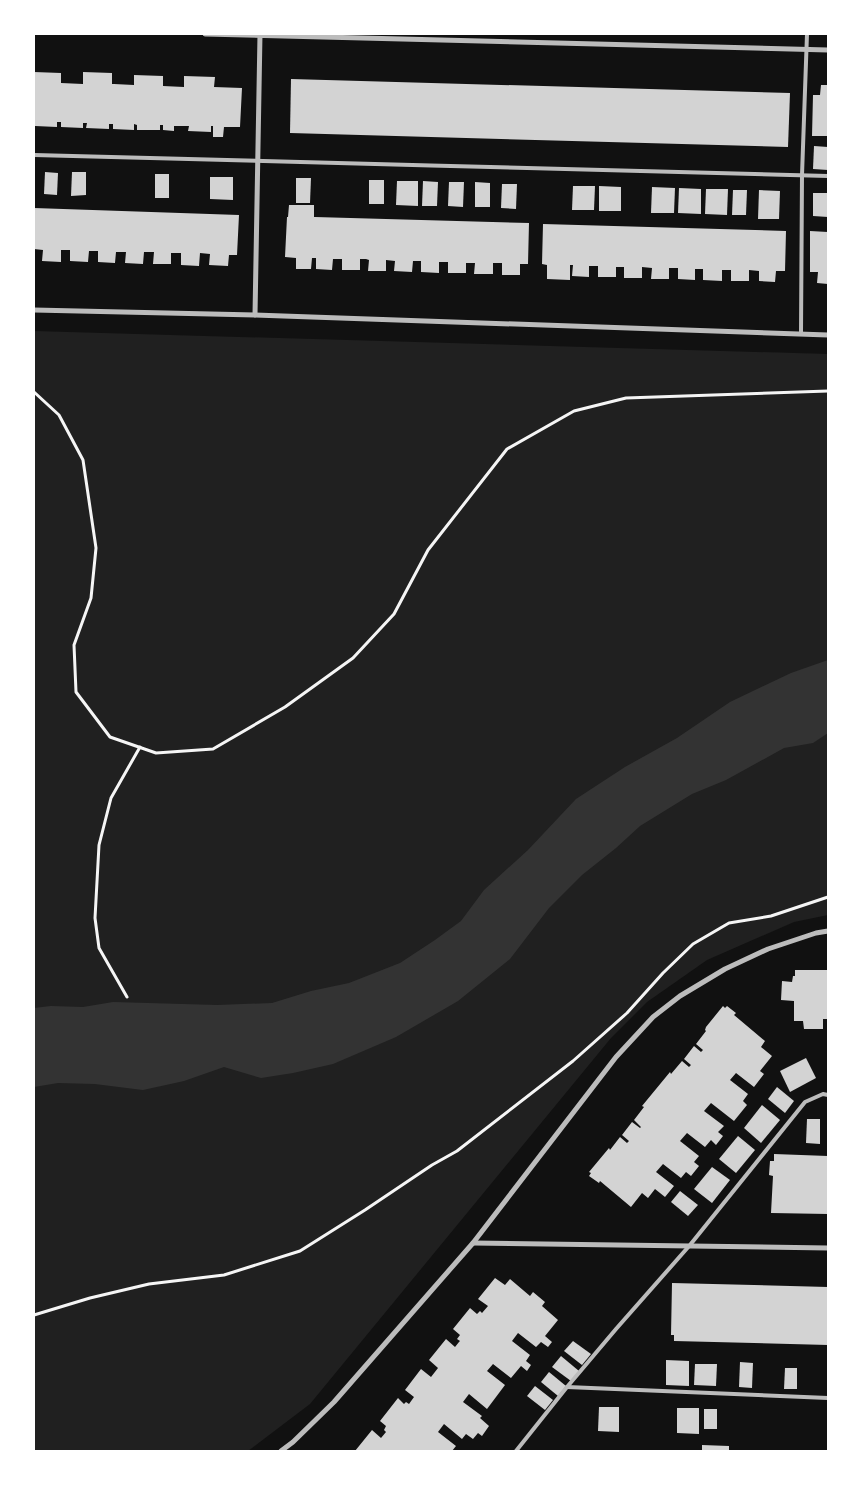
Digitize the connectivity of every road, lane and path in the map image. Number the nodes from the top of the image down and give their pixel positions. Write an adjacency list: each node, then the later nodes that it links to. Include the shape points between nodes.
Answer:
1 (205, 34): 3 (street)
2 (807, 34): 4 (lane)
3 (260, 35): 4 (street); 7 (street)
4 (807, 50): 5 (street); 8 (lane)
5 (828, 50)
6 (34, 155): 7 (lane)
7 (258, 162): 8 (lane); 11 (street)
8 (802, 175): 9 (lane); 12 (lane)
9 (828, 176)
10 (34, 310): 11 (street)
11 (255, 315): 12 (street)
12 (801, 334): 13 (street)
13 (828, 335)
14 (828, 391): 16 (path, via 626,398 574,411 508,449 428,550 394,614 353,658 284,707 213,749 156,753)
15 (34, 392): 16 (path, via 59,414 82,460 96,548 92,598 74,645 76,692 110,738)
16 (140, 747): 19 (path, via 111,798 99,845 95,918 99,948)
17 (828, 897): 24 (path, via 771,916 729,923 692,944 627,1013 574,1061 457,1151 300,1252 224,1275 149,1284)
18 (828, 931): 21 (street, via 768,949 733,965 688,991 653,1017 616,1057)
19 (127, 997)
20 (828, 1095): 22 (lane, via 822,1094 805,1102)
21 (473, 1243): 22 (street); 27 (street, via 334,1402)
22 (690, 1245): 23 (street); 25 (lane)
23 (828, 1248)
24 (34, 1315)
25 (567, 1386): 26 (lane); 28 (lane)
26 (828, 1398)
27 (280, 1451)
28 (516, 1451)

